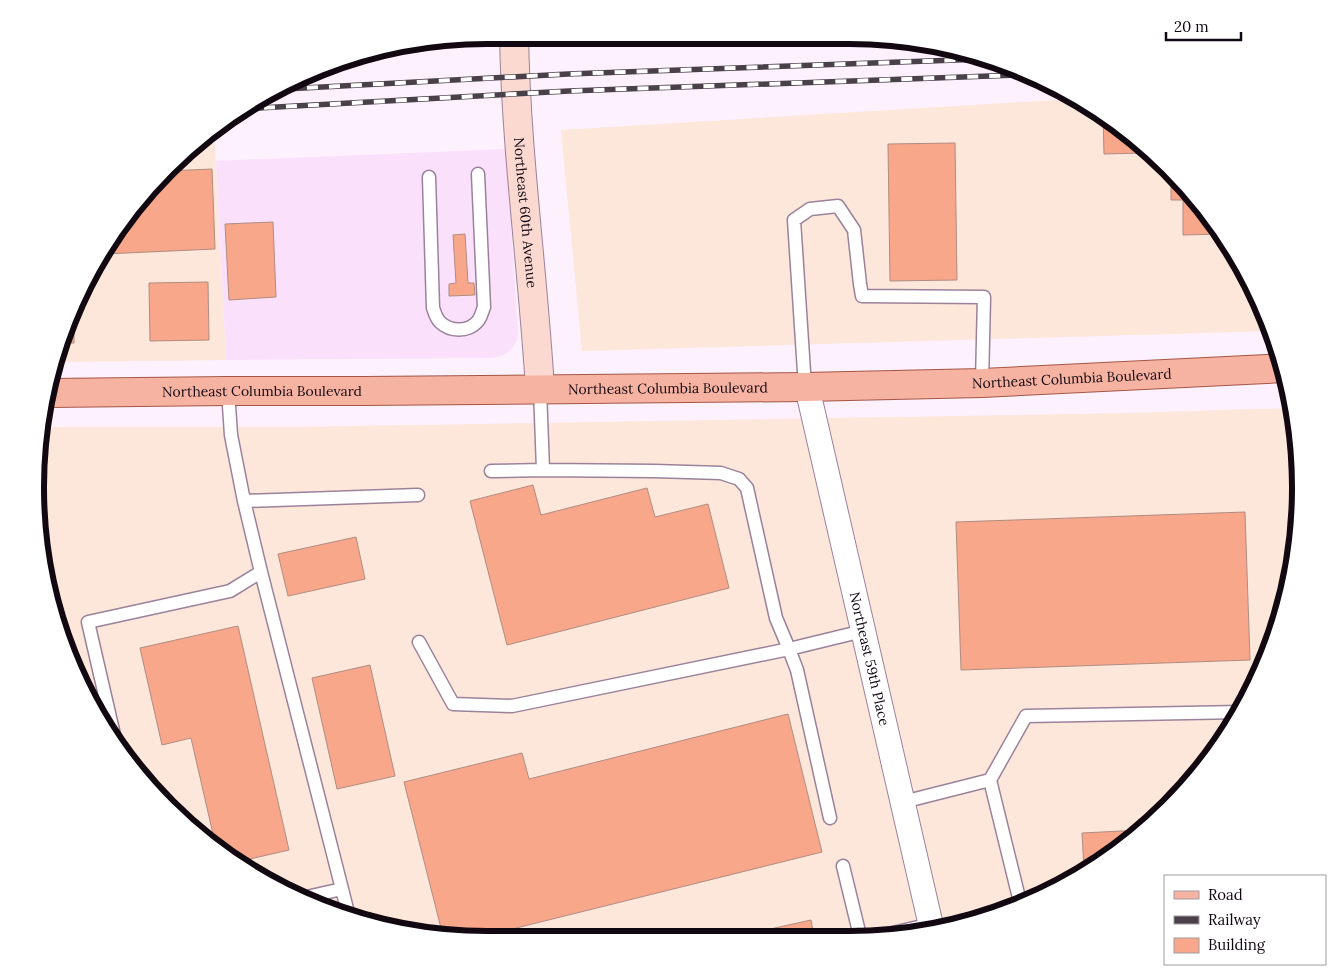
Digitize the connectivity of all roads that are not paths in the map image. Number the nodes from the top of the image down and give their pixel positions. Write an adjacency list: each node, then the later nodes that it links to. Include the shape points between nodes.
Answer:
1 (514, 44): 7 (street, Northeast 60th Avenue)
2 (478, 174): 3 (lane, via 484,307 477,322 463,330 455,330 440,322 433,308)
3 (429, 178)
4 (1276, 368): 5 (main road, Northeast Columbia Boulevard)
5 (982, 383): 6 (main road, Northeast Columbia Boulevard); 6 (lane, via 984,297 862,296 854,230 838,206 810,209 794,220)
6 (806, 387): 7 (main road, Northeast Columbia Boulevard); 15 (street, Northeast 59th Place)
7 (540, 389): 8 (main road, Northeast Columbia Boulevard); 10 (lane)
8 (228, 390): 9 (main road, Northeast Columbia Boulevard); 13 (lane, via 231,435)
9 (54, 393)
10 (543, 470): 11 (lane); 17 (lane, via 721,473 739,479 747,488 776,618)
11 (491, 471)
12 (418, 495): 13 (lane)
13 (244, 501): 14 (lane)
14 (261, 572): 19 (lane, via 230,591 88,622); 24 (lane)
15 (863, 632): 17 (lane); 21 (street, Northeast 59th Place)
16 (419, 642): 17 (lane, via 453,704 512,706)
17 (789, 649): 22 (lane, via 797,670)
18 (1231, 712): 20 (lane, via 1026,716)
19 (111, 721)
20 (990, 780): 21 (lane); 26 (lane)
21 (903, 802): 28 (street, Northeast 59th Place)
22 (830, 818)
23 (843, 866): 29 (lane)
24 (342, 889): 25 (lane); 27 (lane)
25 (314, 895)
26 (1019, 897)
27 (347, 909)
28 (931, 924)
29 (859, 931)

